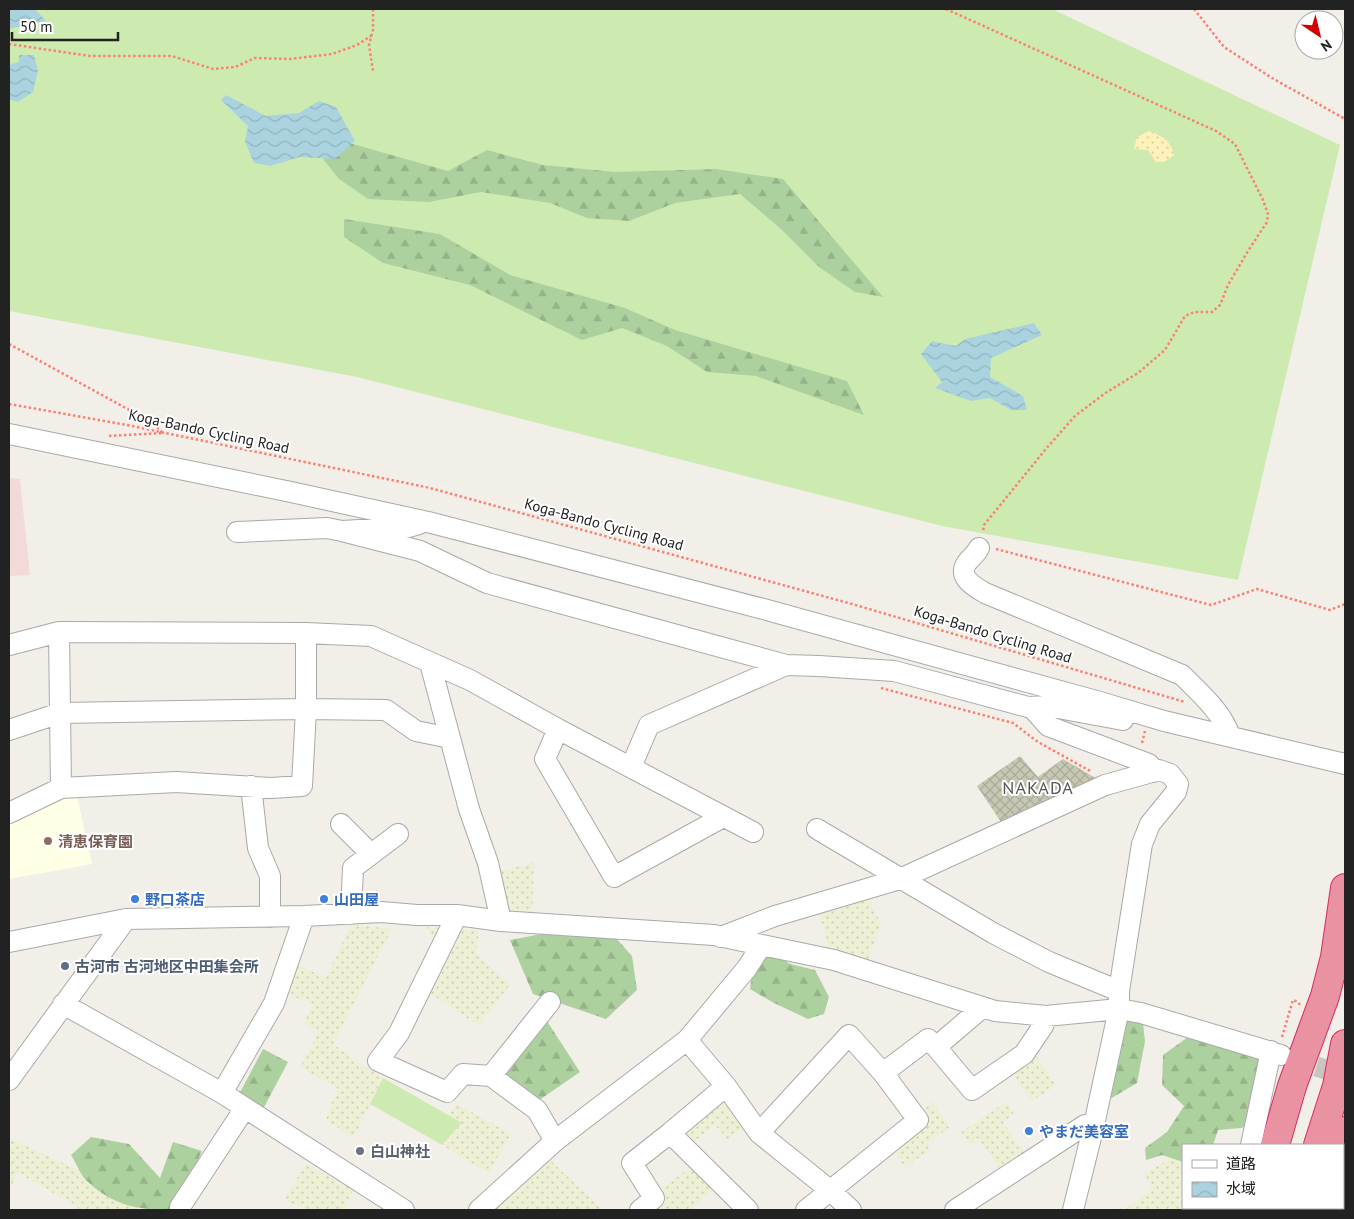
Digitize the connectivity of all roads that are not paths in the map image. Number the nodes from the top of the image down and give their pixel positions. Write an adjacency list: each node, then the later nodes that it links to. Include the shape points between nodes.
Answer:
1 (9, 434): 2 (street)
2 (30, 438): 3 (street); 4 (street)
3 (9, 442)
4 (428, 522): 5 (street, via 409,527); 16 (street, via 767,610)
5 (342, 531): 6 (street, via 327,528); 12 (street, via 420,551 487,583)
6 (237, 532)
7 (979, 548): 19 (street, via 964,572 972,586 1182,675 1205,697 1227,726)
8 (60, 632): 9 (street); 10 (street); 15 (street)
9 (306, 633): 11 (street, via 370,636); 14 (street)
10 (9, 644)
11 (430, 663): 17 (street, via 470,680); 20 (street)
12 (786, 665): 13 (street, via 894,671); 22 (street, via 650,724)
13 (1028, 707): 16 (street, via 1048,706 1147,725); 23 (street, via 1048,726 1150,764)
14 (306, 709): 15 (street); 20 (street, via 386,710 416,731); 24 (street, via 302,786)
15 (60, 713): 18 (street); 25 (street)
16 (1164, 721): 19 (street)
17 (558, 729): 22 (street); 27 (street, via 545,759 614,877)
18 (9, 730)
19 (1230, 736): 21 (street)
20 (450, 738): 40 (street, via 488,863)
21 (1345, 764)
22 (631, 767): 27 (street)
23 (1153, 772): 33 (street, via 1105,785); 44 (street, via 1158,770 1170,774 1178,784 1176,792 1150,824 1142,844)
24 (251, 786): 25 (street, via 176,782); 38 (street, via 258,848 270,876)
25 (61, 788): 26 (street)
26 (9, 813)
27 (723, 816): 30 (street)
28 (341, 824): 32 (street)
29 (817, 829): 33 (street)
30 (753, 832)
31 (398, 834): 32 (street)
32 (371, 854): 35 (street, via 353,868)
33 (900, 879): 41 (street, via 775,916); 44 (street)
34 (1345, 888): 64 (highway, via 1335,957 1325,996 1292,1086)
35 (351, 914): 36 (street); 37 (street)
36 (457, 915): 40 (street); 53 (street, via 399,1033 378,1061 447,1092 463,1074)
37 (304, 916): 38 (street); 56 (street, via 274,1003)
38 (270, 917): 39 (street)
39 (126, 919): 42 (street); 46 (street)
40 (501, 921): 41 (street)
41 (721, 937): 43 (street)
42 (9, 942)
43 (762, 946): 47 (street, via 834,960); 49 (street)
44 (1119, 1000): 48 (street); 58 (street); 63 (street, via 1141,1013 1278,1048)
45 (550, 1002): 53 (street)
46 (63, 1004): 54 (street); 56 (street)
47 (983, 1007): 48 (street); 51 (street)
48 (1046, 1016): 51 (street, via 1024,1054 972,1090)
49 (687, 1040): 55 (street); 62 (street)
50 (1345, 1044): 65 (highway, via 1337,1086)
51 (936, 1047): 52 (street, via 928,1039)
52 (883, 1073): 61 (street, via 850,1035); 67 (street, via 918,1120)
53 (491, 1076): 62 (street, via 537,1110)
54 (9, 1080)
55 (726, 1086): 60 (street); 61 (street)
56 (222, 1093): 57 (street)
57 (245, 1108): 68 (street); 69 (street)
58 (1094, 1126): 75 (street, via 1085,1125); 76 (street)
59 (1345, 1131): 66 (highway)
60 (670, 1133): 71 (street, via 632,1163 654,1198); 72 (street)
61 (759, 1133): 67 (street)
62 (555, 1141): 70 (street)
63 (1251, 1144)
64 (1275, 1144)
65 (1318, 1144)
66 (1340, 1144)
67 (831, 1191): 73 (street); 74 (street)
68 (180, 1207)
69 (404, 1210)
70 (479, 1210)
71 (640, 1210)
72 (748, 1210)
73 (806, 1210)
74 (850, 1210)
75 (955, 1210)
76 (1073, 1210)

